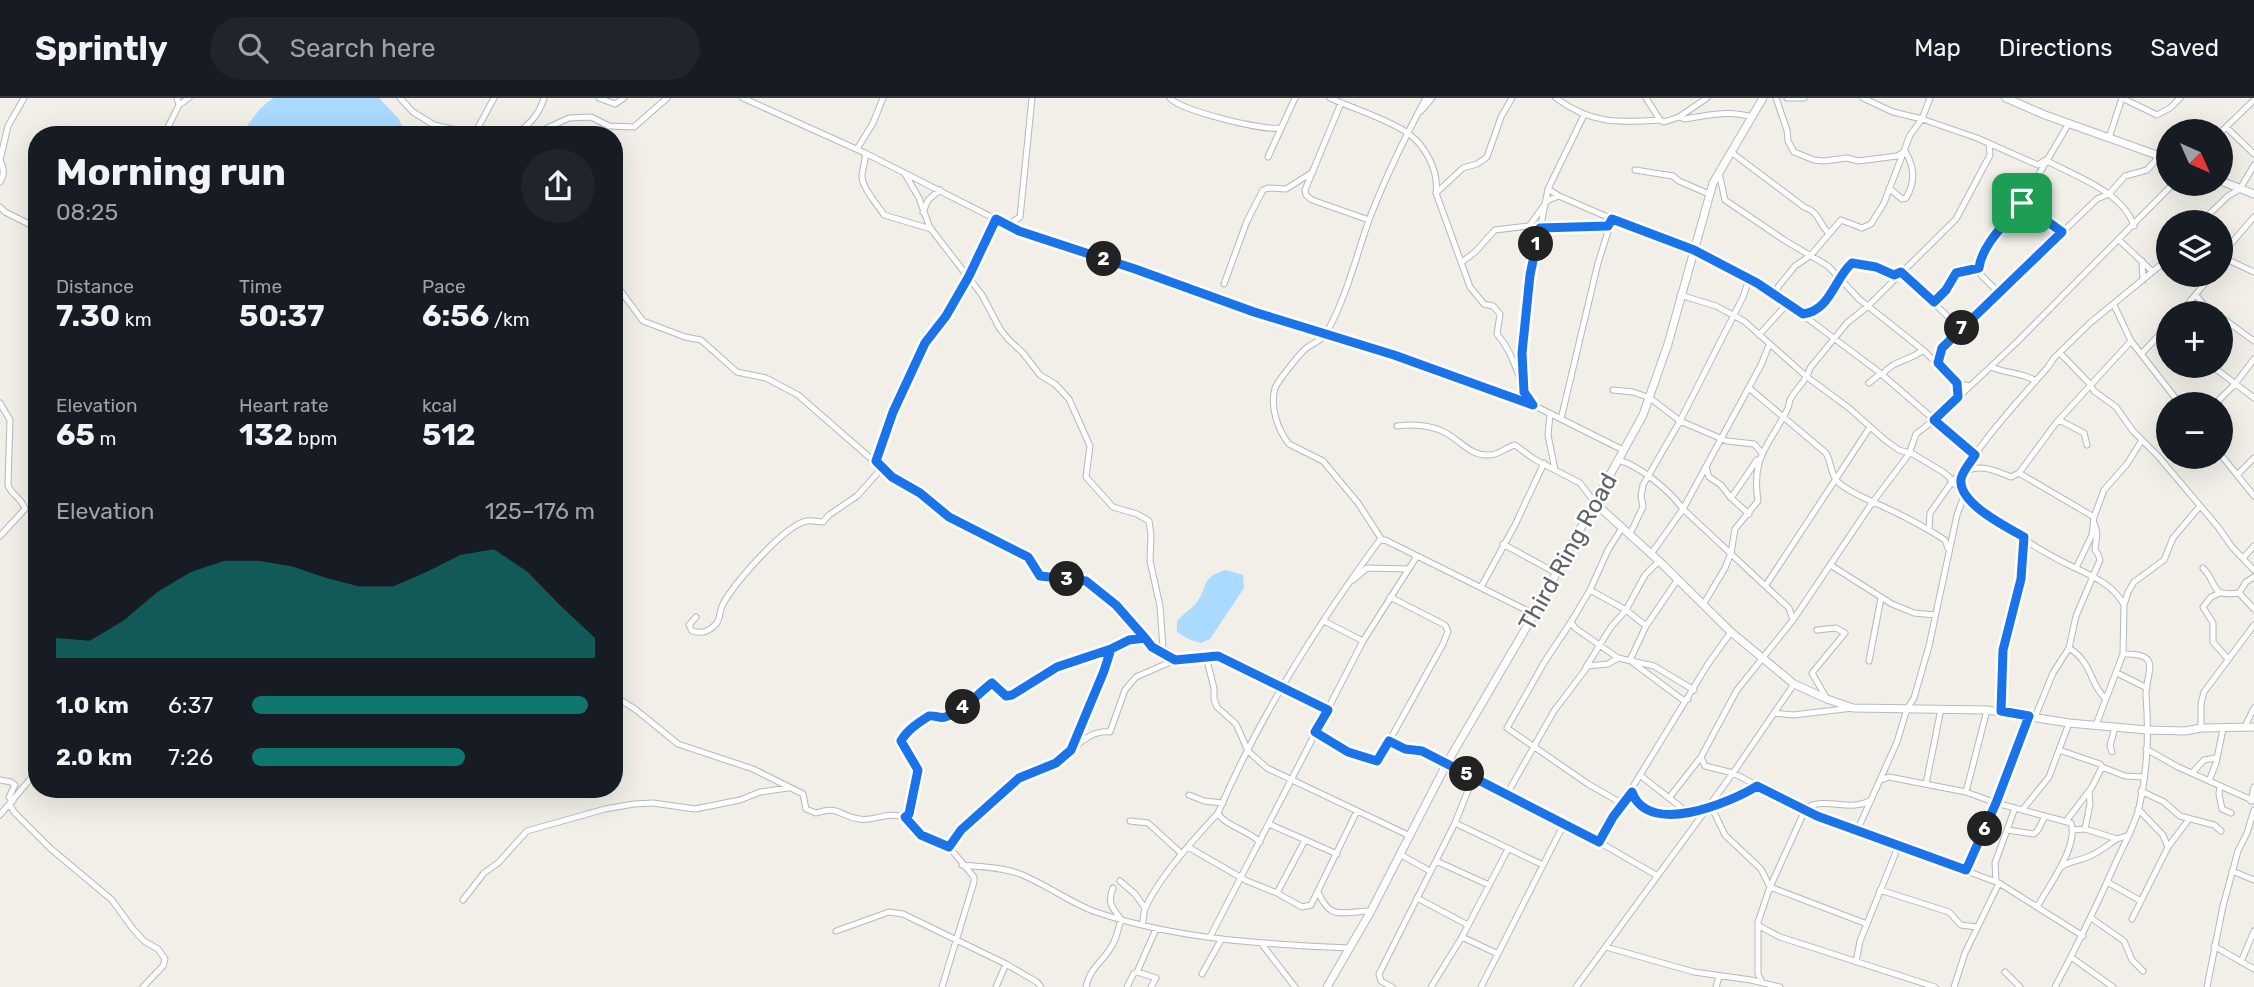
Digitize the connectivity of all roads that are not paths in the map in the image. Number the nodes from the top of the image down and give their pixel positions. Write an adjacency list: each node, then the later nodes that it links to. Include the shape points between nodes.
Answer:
1 (24, 98): 69 (street, via 8,126)
2 (189, 98): 31 (street)
3 (400, 98): 42 (street)
4 (494, 98): 43 (street)
5 (544, 98): 44 (street)
6 (599, 98): 7 (street, via 615,104)
7 (624, 98)
8 (667, 98): 47 (street, via 635,127)
9 (743, 98): 53 (street)
10 (883, 98): 53 (street)
11 (1032, 98): 91 (street, via 1020,217)
12 (1170, 98): 48 (street, via 1194,110 1260,128)
13 (1295, 98): 48 (street)
14 (1330, 98): 32 (street)
15 (1426, 98): 36 (street)
16 (1432, 98): 36 (street)
17 (1512, 98): 75 (street, via 1487,157 1463,168)
18 (1556, 98): 33 (street)
19 (1646, 98): 38 (street)
20 (1707, 98): 34 (street)
21 (1763, 98): 35 (street, Third Ring Road)
22 (1776, 98): 57 (street, via 1794,152 1824,161)
23 (1787, 98): 24 (street)
24 (1804, 98)
25 (1863, 98): 37 (street)
26 (1930, 98): 37 (street)
27 (2006, 98): 40 (street)
28 (2122, 98): 29 (street, via 2157,116); 51 (street)
29 (2180, 98)
30 (2254, 100): 39 (street)
31 (178, 101): 41 (street)
32 (1341, 103): 49 (street); 66 (street)
33 (1584, 115): 38 (street, via 1617,122); 72 (street)
34 (1679, 117): 35 (street, via 1736,113); 38 (street, via 1670,122)
35 (1752, 117): 56 (street, Third Ring Road)
36 (1415, 118): 49 (street)
37 (1922, 119): 52 (street); 57 (street)
38 (1660, 120)
39 (2233, 120)
40 (2069, 124): 51 (street); 62 (street)
41 (168, 126)
42 (435, 126)
43 (481, 126)
44 (526, 126)
45 (552, 126): 46 (street, via 569,118 591,117)
46 (609, 126)
47 (623, 127)
48 (1280, 128): 61 (street)
49 (1407, 132): 75 (street, via 1426,153 1434,170); 89 (street)
50 (2233, 137): 59 (street)
51 (2109, 138): 58 (street)
52 (1989, 144): 54 (street); 60 (street)
53 (857, 149): 55 (street)
54 (2001, 150): 60 (street); 62 (street, via 2038,165)
55 (865, 152): 68 (street); 96 (street, via 863,183 884,215)
56 (1731, 152): 67 (street, Third Ring Road); 98 (street, via 1811,210)
57 (1905, 152): 71 (street); 71 (street, via 1914,184 1902,199)
58 (2156, 154)
59 (2254, 154)
60 (1990, 155): 109 (street, via 1956,219)
61 (1268, 158)
62 (2045, 160): 77 (street); 82 (street)
63 (2156, 160): 77 (street, via 2147,170 2125,176)
64 (2254, 165): 73 (street)
65 (1635, 170): 76 (street, via 1673,176)
66 (1313, 172): 89 (street, via 1307,197); 115 (street, via 1286,189 1263,190)
67 (1719, 173): 76 (street, Third Ring Road); 102 (street, via 1725,200)
68 (905, 174): 74 (street); 85 (street)
69 (0, 182)
70 (2233, 186): 73 (street)
71 (1889, 188): 98 (street, via 1869,226 1862,228 1843,220)
72 (1548, 189): 79 (street); 81 (street)
73 (2240, 189): 78 (street); 84 (street)
74 (940, 190): 85 (street); 87 (street)
75 (1436, 193): 104 (street)
76 (1709, 194): 101 (street, Third Ring Road)
77 (2109, 194): 94 (street, via 2130,213); 97 (street, via 2097,199)
78 (2254, 194)
79 (1559, 196): 81 (street); 88 (street)
80 (2162, 196): 94 (street)
81 (1546, 202): 92 (street); 95 (street)
82 (2022, 203): 97 (street); 106 (street, via 1980,258)
83 (0, 207): 90 (street)
84 (2213, 210)
85 (922, 212): 96 (street)
86 (2254, 217): 100 (street)
87 (996, 219): 91 (street); 111 (street)
88 (1612, 219): 93 (street); 101 (street)
89 (1369, 220): 132 (street)
90 (28, 224)
91 (1007, 225): 132 (street)
92 (1529, 226): 95 (street); 104 (street, via 1496,230)
93 (1608, 226): 95 (street); 166 (street)
94 (2134, 226): 99 (street)
95 (1540, 228): 149 (street, via 1526,301)
96 (931, 229): 111 (street)
97 (2062, 232): 117 (street)
98 (1829, 233): 102 (street)
99 (2119, 240): 103 (street); 144 (street)
100 (2233, 241)
101 (1694, 250): 112 (street); 119 (street, Third Ring Road)
102 (1811, 255): 113 (street); 120 (street, via 1795,266)
103 (2142, 261): 108 (street); 114 (street)
104 (1462, 262): 149 (street, via 1475,295 1500,314 1497,334 1509,348)
105 (2233, 263): 110 (street)
106 (1979, 268): 117 (street); 124 (street, via 1956,273)
107 (2156, 268): 108 (street)
108 (2152, 271): 114 (street)
109 (1901, 272): 113 (street, via 1894,275 1852,263); 124 (street); 127 (street)
110 (2254, 272)
111 (969, 276): 181 (street, via 925,343); 264 (street, via 1000,329 1040,375 1069,399 1090,446 1086,477 1113,507 1149,521 1163,648)
112 (1749, 279): 120 (street); 129 (street)
113 (1839, 279): 127 (street); 128 (street, via 1833,293 1815,311)
114 (2143, 280): 126 (street)
115 (1224, 284)
116 (2202, 287): 121 (street)
117 (2000, 293): 131 (street)
118 (623, 294): 181 (street, via 643,321 701,340 737,372 766,379 798,395)
119 (1680, 295): 129 (street); 160 (street, Third Ring Road)
120 (1776, 295): 125 (street)
121 (2196, 295): 122 (street); 123 (street)
122 (2191, 301)
123 (2201, 301)
124 (1934, 302): 131 (street)
125 (1788, 303): 128 (street); 133 (street)
126 (2114, 305): 136 (street); 140 (street)
127 (1868, 306): 134 (street); 139 (street)
128 (1803, 314): 134 (street)
129 (1733, 316): 133 (street); 169 (street)
130 (2233, 326): 137 (street)
131 (1961, 329): 143 (street, via 1942,348)
132 (1327, 333): 163 (street); 211 (street, via 1305,349 1278,382 1275,417 1289,444 1322,461)
133 (1759, 335): 138 (street)
134 (1834, 338): 145 (street); 146 (street)
135 (2156, 338): 141 (street)
136 (2131, 341): 141 (street); 152 (street)
137 (2254, 341)
138 (1769, 345): 146 (street); 155 (street)
139 (1923, 350): 143 (street); 145 (street)
140 (2060, 353): 148 (street); 152 (street)
141 (2141, 354): 157 (street)
142 (2254, 359): 153 (street)
143 (1938, 363): 151 (street)
144 (1991, 367): 148 (street); 154 (street)
145 (1881, 374): 150 (street); 167 (street)
146 (1807, 377): 165 (street); 171 (street)
147 (2227, 378): 153 (street)
148 (2036, 382): 178 (street)
149 (1523, 383): 163 (street)
150 (1869, 383)
151 (1957, 383): 154 (street); 159 (street)
152 (2090, 384): 168 (street); 173 (street)
153 (2235, 384): 158 (street); 161 (street)
154 (1969, 386): 159 (street)
155 (1749, 388): 165 (street); 172 (street)
156 (1613, 390): 160 (street)
157 (2171, 392)
158 (2227, 392)
159 (1958, 397): 167 (street)
160 (1650, 398): 169 (street); 175 (street, Third Ring Road)
161 (2254, 398)
162 (0, 403): 188 (street, via 10,420)
163 (1533, 405): 164 (street)
164 (1550, 415): 166 (street); 187 (street, via 1548,435)
165 (1782, 417): 176 (street); 193 (street, via 1826,453)
166 (1562, 419): 175 (street)
167 (1934, 420): 177 (street, via 1916,433); 178 (street)
168 (2059, 420): 174 (street, via 2084,433); 190 (street)
169 (1680, 421): 172 (street); 192 (street)
170 (1397, 426): 182 (street, via 1410,424 1445,432 1478,454 1496,454 1515,445)
171 (1870, 427): 177 (street); 193 (street)
172 (1720, 437): 176 (street, via 1754,444); 183 (street)
173 (2142, 440): 200 (street); 203 (street, via 2104,490)
174 (2087, 446)
175 (1623, 450): 180 (street, Third Ring Road)
176 (1761, 454): 197 (street); 202 (street, via 1758,501)
177 (1909, 454): 194 (street, via 1942,472); 199 (street)
178 (1975, 455): 189 (street)
179 (2254, 458): 191 (street)
180 (1618, 460): 192 (street); 198 (street, Third Ring Road)
181 (876, 461): 185 (street)
182 (1544, 463): 187 (street); 213 (street)
183 (1706, 467): 197 (street, via 1709,477); 201 (street)
184 (0, 468): 188 (street)
185 (882, 468): 246 (street, via 857,496 823,522 808,521 792,528 762,555 723,604 719,620 710,629 692,632 688,625); 254 (street, via 949,517 1028,557 1040,576 1086,581 1116,605)
186 (2232, 469): 191 (street)
187 (1555, 470): 198 (street, via 1580,483)
188 (8, 472): 208 (street, via 10,490 25,509)
189 (1963, 473): 190 (street, via 1972,468 2011,477); 194 (street); 195 (street)
190 (2019, 473): 203 (street)
191 (2237, 475): 196 (street)
192 (1648, 477): 201 (street); 207 (street, via 1641,496 1643,507)
193 (1835, 478): 199 (street); 232 (street)
194 (1952, 483): 195 (street); 206 (street, via 1930,513)
195 (1963, 490): 209 (street); 210 (street, via 1973,505)
196 (2254, 496)
197 (1731, 498): 202 (street)
198 (1596, 503): 205 (street); 228 (street, Third Ring Road)
199 (1872, 503): 206 (street); 223 (street)
200 (2200, 506): 221 (street); 241 (street, via 2173,538 2164,560 2134,582)
201 (1682, 509): 217 (street); 218 (street)
202 (1749, 514): 217 (street, via 1735,529)
203 (2094, 517): 204 (street)
204 (2095, 525): 224 (street); 229 (street, via 2095,550 2100,560)
205 (1622, 528): 207 (street); 235 (street)
206 (1929, 529): 212 (street)
207 (1630, 534): 218 (street)
208 (0, 536)
209 (1952, 536): 212 (street); 216 (street)
210 (2024, 537): 214 (street); 219 (street)
211 (1382, 540): 220 (street); 234 (street)
212 (1945, 540): 216 (street)
213 (1503, 544): 228 (street); 233 (street)
214 (2036, 545): 219 (street); 224 (street)
215 (2254, 546): 221 (street)
216 (1949, 551): 245 (street)
217 (1731, 553): 232 (street); 240 (street)
218 (1651, 554): 222 (street)
219 (2024, 555): 283 (street, via 2003,650)
220 (1417, 556): 226 (street); 233 (street)
221 (2243, 558): 227 (street)
222 (1659, 561): 231 (street); 243 (street, via 1645,575)
223 (1832, 566): 239 (street); 247 (street)
224 (2076, 568): 229 (street)
225 (2203, 568): 236 (street)
226 (1409, 569): 234 (street, via 1367,568); 238 (street)
227 (2254, 570)
228 (1556, 573): 244 (street, Third Ring Road)
229 (2092, 577): 241 (street, via 2115,592); 257 (street)
230 (2254, 577): 237 (street)
231 (1678, 579): 240 (street); 251 (street)
232 (1766, 585): 247 (street, via 1789,608)
233 (1481, 587): 244 (street)
234 (1344, 588): 248 (street)
235 (1590, 590): 243 (street); 249 (street)
236 (2220, 593): 237 (street); 263 (street, via 2203,607 2213,623 2213,642)
237 (2239, 593): 242 (street)
238 (1390, 597): 255 (street); 295 (street, via 1445,625 1448,631)
239 (1881, 598): 245 (street, via 1914,613); 266 (street)
240 (1703, 605): 253 (street)
241 (2124, 605): 259 (street)
242 (2254, 609)
243 (1626, 610): 251 (street); 256 (street)
244 (1534, 614): 304 (street, Third Ring Road)
245 (1934, 615): 279 (street, via 1929,646)
246 (696, 617)
247 (1793, 620): 262 (street)
248 (1324, 621): 255 (street); 270 (street)
249 (1573, 625): 256 (street); 296 (street, via 1566,629 1507,724)
250 (2254, 625): 263 (street)
251 (1646, 626): 265 (street)
252 (1817, 630): 275 (street, via 1836,628 1845,633 1812,673)
253 (1731, 632): 262 (street); 272 (street)
254 (1145, 638): 258 (street); 264 (street)
255 (1363, 641): 281 (street)
256 (1601, 646): 261 (street); 267 (street)
257 (2069, 648): 273 (street, via 2081,656); 285 (street)
258 (1111, 649): 298 (street); 346 (street, via 1057,667 1012,695 1006,696 992,683 947,717 929,716 916,724 901,741 918,770)
259 (2123, 654): 268 (street); 271 (street, via 2148,659 2151,677)
260 (1206, 657): 264 (street); 270 (street, via 1218,656); 300 (street, via 1213,699 1236,724)
261 (1618, 658): 265 (street); 267 (street)
262 (1762, 658): 269 (street); 302 (street, via 1737,691)
263 (2228, 659): 290 (street, via 2202,698)
264 (1175, 660): 298 (street, via 1136,677 1125,690 1110,732 1088,736)
265 (1632, 662): 272 (street, via 1654,666); 274 (street, via 1674,695)
266 (1870, 662)
267 (1585, 669): 296 (street, via 1554,711)
268 (2117, 673): 271 (street); 273 (street)
269 (1794, 684): 275 (street); 284 (street)
270 (1283, 686): 281 (street); 300 (street)
271 (2147, 688): 293 (street)
272 (1694, 691): 274 (street)
273 (2105, 698): 287 (street)
274 (1689, 699): 308 (street)
275 (1827, 699): 277 (street)
276 (623, 702): 320 (street, via 678,744 753,769)
277 (1853, 708): 279 (street); 284 (street)
278 (2254, 708): 291 (street)
279 (1907, 709): 280 (street); 312 (street)
280 (1941, 709): 282 (street); 316 (street)
281 (1328, 710): 294 (street)
282 (1987, 710): 283 (street); 324 (street)
283 (2001, 711): 285 (street)
284 (1774, 713): 306 (street)
285 (2032, 716): 286 (street); 332 (street)
286 (2069, 723): 287 (street); 299 (street)
287 (2096, 725): 288 (street)
288 (2115, 727): 293 (street); 301 (street)
289 (2254, 727): 291 (street)
290 (2202, 728): 292 (street); 293 (street)
291 (2244, 728): 292 (street)
292 (2223, 729): 303 (street)
293 (2147, 730): 297 (street)
294 (1315, 732): 295 (street, via 1371,761 1377,761); 313 (street)
295 (1389, 741): 304 (street)
296 (1535, 748): 325 (street); 333 (street)
297 (2146, 749): 307 (street); 309 (street)
298 (1071, 750): 366 (street, via 1056,763 1019,778 961,830)
299 (2059, 750): 305 (street); 337 (street, via 2049,777)
300 (1248, 751): 313 (street); 331 (street)
301 (2112, 752)
302 (1701, 757): 306 (street, via 1705,766); 327 (street)
303 (2216, 758): 307 (street, via 2204,760); 314 (street)
304 (1447, 763): 310 (street); 360 (street, Third Ring Road)
305 (2102, 767): 309 (street, via 2124,776); 322 (street)
306 (1733, 773): 317 (street); 334 (street)
307 (2192, 773): 314 (street)
308 (1641, 776): 323 (street); 327 (street)
309 (2143, 777): 321 (street)
310 (1473, 778): 325 (street); 350 (street)
311 (0, 780): 330 (street, via 15,785)
312 (1881, 780): 316 (street, via 1889,777); 328 (street)
313 (1291, 781): 340 (street); 351 (street)
314 (2209, 781): 318 (street)
315 (28, 782): 330 (street)
316 (1926, 784): 324 (street)
317 (1757, 786): 334 (street); 336 (street)
318 (2220, 786): 329 (street); 343 (street, via 2222,809)
319 (2254, 787): 329 (street)
320 (788, 788): 346 (street, via 803,794 806,809 816,813 831,808 861,820 892,813); 393 (street, via 695,809 634,804 527,831)
321 (2141, 790): 338 (street); 347 (street)
322 (2089, 791): 348 (street); 353 (street)
323 (1632, 792): 333 (street); 341 (street, via 1648,811)
324 (1966, 792): 332 (street)
325 (1507, 794): 352 (street)
326 (1189, 795): 331 (street)
327 (1669, 798): 341 (street)
328 (1871, 800): 336 (street, via 1853,806 1817,803); 356 (street)
329 (2252, 801)
330 (11, 803): 344 (street); 430 (street, via 14,812 112,900 144,941 163,954 163,966)
331 (1223, 803): 342 (street)
332 (1996, 803): 335 (street); 377 (street)
333 (1623, 804): 364 (street)
334 (1709, 808): 341 (street); 380 (street); 387 (street, via 1725,835 1761,869)
335 (2015, 808): 337 (street); 354 (street)
336 (1806, 809): 356 (street); 387 (street)
337 (2023, 809): 345 (street)
338 (2138, 809): 358 (street); 368 (street, via 2163,835)
339 (2254, 810): 359 (street)
340 (1356, 811): 360 (street); 371 (street)
341 (1687, 812)
342 (1218, 813): 363 (street); 367 (street)
343 (2231, 813)
344 (0, 815)
345 (2045, 816): 348 (street); 354 (street, via 2034,834)
346 (905, 817): 366 (street, via 921,835)
347 (2189, 819): 357 (street); 368 (street)
348 (2067, 820): 355 (street)
349 (1130, 821): 370 (street, via 1147,822)
350 (1455, 823): 369 (street); 373 (street)
351 (1269, 824): 362 (street); 363 (street)
352 (1564, 824): 364 (street); 375 (street)
353 (2085, 829): 355 (street); 361 (street)
354 (2007, 830): 384 (street, via 1995,863)
355 (2073, 830): 376 (street)
356 (1857, 831): 365 (street)
357 (2221, 831)
358 (2129, 835): 361 (street); 385 (street)
359 (2251, 835): 379 (street, via 2238,851)
360 (1411, 836): 372 (street, Third Ring Road)
361 (2117, 839): 376 (street)
362 (1305, 840): 371 (street); 391 (street)
363 (1260, 842): 381 (street)
364 (1599, 842): 380 (street)
365 (1898, 846): 377 (street); 389 (street)
366 (949, 847): 374 (street)
367 (1188, 847): 370 (street); 381 (street)
368 (2168, 847): 394 (street)
369 (1508, 849): 375 (street); 386 (street)
370 (1182, 854): 396 (street)
371 (1337, 855): 390 (street)
372 (1401, 855): 378 (street); 397 (street, Third Ring Road)
373 (1436, 861): 378 (street); 386 (street)
374 (962, 865): 399 (street, via 1017,872 1093,911); 413 (street, via 974,882)
375 (1542, 865): 418 (street)
376 (2058, 869): 395 (street)
377 (1966, 870): 384 (street)
378 (1430, 871): 392 (street)
379 (2232, 871): 382 (street); 415 (street)
380 (1656, 875): 416 (street)
381 (1241, 878): 391 (street); 410 (street)
382 (2254, 880)
383 (1121, 881): 396 (street)
384 (1997, 882): 395 (street); 405 (street)
385 (2107, 882): 394 (street); 398 (street)
386 (1489, 885): 403 (street)
387 (1770, 887): 401 (street); 404 (street)
388 (1113, 888): 399 (street, via 1109,897)
389 (1880, 890): 401 (street); 405 (street, via 1949,912 1961,925)
390 (1318, 892): 391 (street, via 1311,905 1302,907); 397 (street, via 1324,907 1337,914)
391 (1277, 893)
392 (1417, 898): 403 (street); 439 (street, via 1379,974 1381,981)
393 (463, 900)
394 (2141, 901): 400 (street)
395 (2037, 907): 409 (street)
396 (1146, 908): 402 (street)
397 (1371, 911): 417 (street, Third Ring Road)
398 (2091, 918): 409 (street); 424 (street, via 2124,941)
399 (1121, 919): 402 (street); 434 (street, via 1115,942 1089,972)
400 (2132, 919)
401 (1867, 924): 420 (street)
402 (1142, 925): 406 (street)
403 (1468, 925): 411 (street)
404 (1759, 926): 420 (street); 428 (street, via 1758,974)
405 (1977, 927): 445 (street)
406 (1156, 929): 410 (street); 425 (street)
407 (836, 931): 413 (street, via 889,912 903,914)
408 (2254, 931): 421 (street)
409 (2083, 936): 419 (street)
410 (1210, 937): 412 (street)
411 (1462, 937): 418 (street); 440 (street)
412 (1221, 940): 414 (street); 427 (street)
413 (957, 942): 422 (street); 431 (street)
414 (1261, 943): 417 (street); 437 (street)
415 (2214, 946): 421 (street); 449 (street)
416 (1606, 947): 429 (street); 442 (street)
417 (1350, 948): 438 (street, Third Ring Road)
418 (1498, 954): 441 (street)
419 (2071, 957): 447 (street); 448 (street)
420 (1856, 962): 444 (street)
421 (2241, 962): 423 (street)
422 (1006, 964): 432 (street); 433 (street)
423 (2254, 969)
424 (2143, 971)
425 (1137, 972): 435 (street); 436 (street, via 1156,978)
426 (2005, 972): 446 (street)
427 (1202, 974)
428 (1762, 982): 429 (street); 443 (street)
429 (1719, 983)
430 (143, 987)
431 (942, 987)
432 (996, 987)
433 (1041, 987)
434 (1086, 987)
435 (1127, 987)
436 (1152, 987)
437 (1295, 987)
438 (1327, 987)
439 (1392, 987)
440 (1431, 987)
441 (1481, 987)
442 (1576, 987)
443 (1780, 987)
444 (1935, 987)
445 (1954, 987)
446 (2020, 987)
447 (2054, 987)
448 (2113, 987)
449 (2207, 987)

